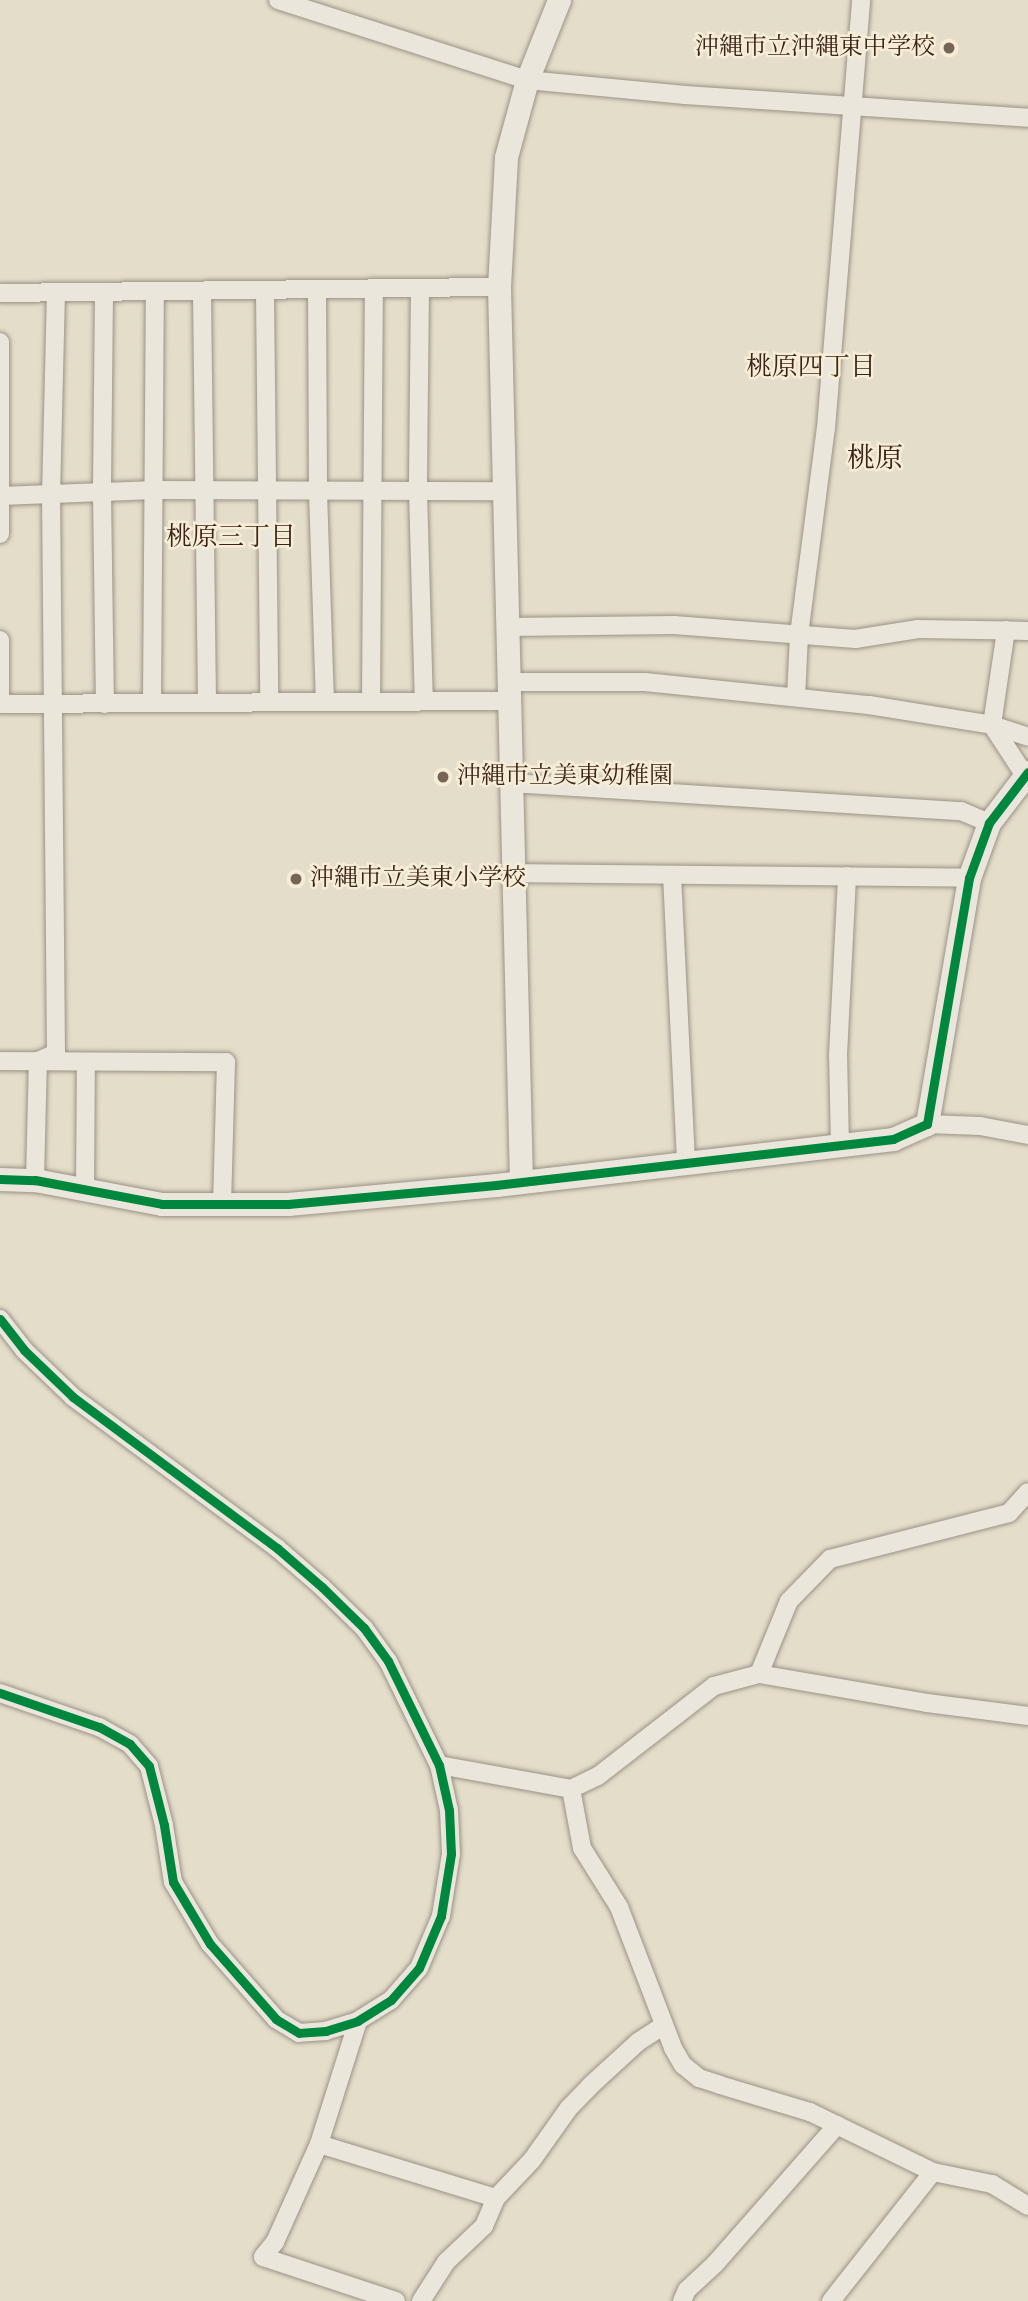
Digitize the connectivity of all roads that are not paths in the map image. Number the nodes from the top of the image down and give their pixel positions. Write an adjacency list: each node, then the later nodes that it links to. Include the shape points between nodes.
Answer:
1 (278, 0): 4 (street)
2 (559, 0): 4 (street)
3 (862, 0): 5 (street)
4 (527, 79): 5 (street); 7 (street, via 506,157)
5 (852, 106): 6 (street); 32 (street, via 826,428)
6 (1028, 118)
7 (499, 287): 8 (street); 23 (street)
8 (420, 289): 9 (street); 22 (street)
9 (374, 290): 10 (street); 21 (street)
10 (317, 291): 11 (street); 24 (street)
11 (265, 292): 13 (street); 20 (street)
12 (0, 293): 15 (street)
13 (202, 293): 14 (street); 19 (street)
14 (155, 294): 16 (street); 18 (street)
15 (56, 295): 16 (street); 27 (street)
16 (104, 295): 25 (street)
17 (0, 342): 26 (street)
18 (155, 490): 19 (street); 25 (street); 40 (street)
19 (206, 490): 20 (street); 41 (street)
20 (266, 490): 24 (street); 37 (street)
21 (370, 491): 22 (street); 24 (street); 39 (street)
22 (418, 491): 23 (street); 36 (street)
23 (505, 491): 29 (street)
24 (318, 492): 38 (street)
25 (102, 493): 27 (street); 44 (street)
26 (1, 496): 27 (street); 28 (street)
27 (51, 496): 43 (street)
28 (0, 534)
29 (507, 627): 32 (street, via 674,625); 34 (street)
30 (1006, 630): 31 (street); 32 (street, via 918,629 855,639); 45 (street)
31 (1028, 631)
32 (799, 635): 35 (street)
33 (0, 640): 42 (street)
34 (508, 691): 35 (street, via 645,682); 36 (street); 48 (street)
35 (796, 697): 45 (street)
36 (424, 701): 39 (street)
37 (269, 702): 38 (street); 41 (street)
38 (325, 702): 39 (street)
39 (371, 702)
40 (152, 703): 41 (street); 44 (street)
41 (207, 703)
42 (0, 704): 43 (street)
43 (54, 704): 44 (street); 55 (street, via 56,1053)
44 (106, 704)
45 (992, 724): 46 (street); 47 (street)
46 (1028, 737)
47 (1026, 773): 49 (street)
48 (511, 783): 49 (street, via 961,811); 50 (street)
49 (989, 823): 53 (street)
50 (514, 873): 51 (street); 63 (street)
51 (672, 875): 52 (street); 60 (street)
52 (847, 876): 53 (street); 59 (street, via 838,1055)
53 (969, 878): 57 (street)
54 (0, 1061): 55 (street)
55 (38, 1061): 56 (street); 62 (street)
56 (86, 1062): 64 (street); 65 (street, via 226,1062)
57 (927, 1124): 58 (street, via 980,1126); 59 (street, via 894,1139)
58 (1028, 1135)
59 (840, 1147): 60 (street)
60 (686, 1162): 63 (street)
61 (0, 1180): 62 (street)
62 (35, 1180): 64 (street)
63 (521, 1181): 65 (street, via 288,1204)
64 (85, 1191): 65 (street, via 162,1204)
65 (222, 1205)
66 (0, 1319): 71 (street, via 24,1350 73,1397 277,1548 364,1628 388,1661)
67 (1028, 1492): 68 (street, via 1009,1513 830,1559 789,1601)
68 (759, 1674): 70 (street); 72 (street, via 714,1686 598,1776)
69 (0, 1693): 73 (street, via 99,1727 130,1744 149,1766 173,1882 210,1944 276,2019 299,2033)
70 (1028, 1716)
71 (439, 1765): 72 (street); 73 (street, via 449,1810 451,1854 441,1916 419,1968 391,2000)
72 (571, 1788): 74 (street, via 582,1848 619,1907)
73 (358, 2021): 76 (street)
74 (663, 2025): 75 (street, via 683,2065 699,2078 810,2112); 78 (street, via 590,2086)
75 (837, 2125): 77 (street); 80 (street)
76 (319, 2144): 78 (street); 81 (street, via 264,2257)
77 (933, 2172): 79 (street, via 992,2184); 83 (street)
78 (496, 2198): 82 (street, via 484,2226 446,2262)
79 (1028, 2206)
80 (690, 2297)
81 (396, 2301)
82 (421, 2301)
83 (831, 2301)

